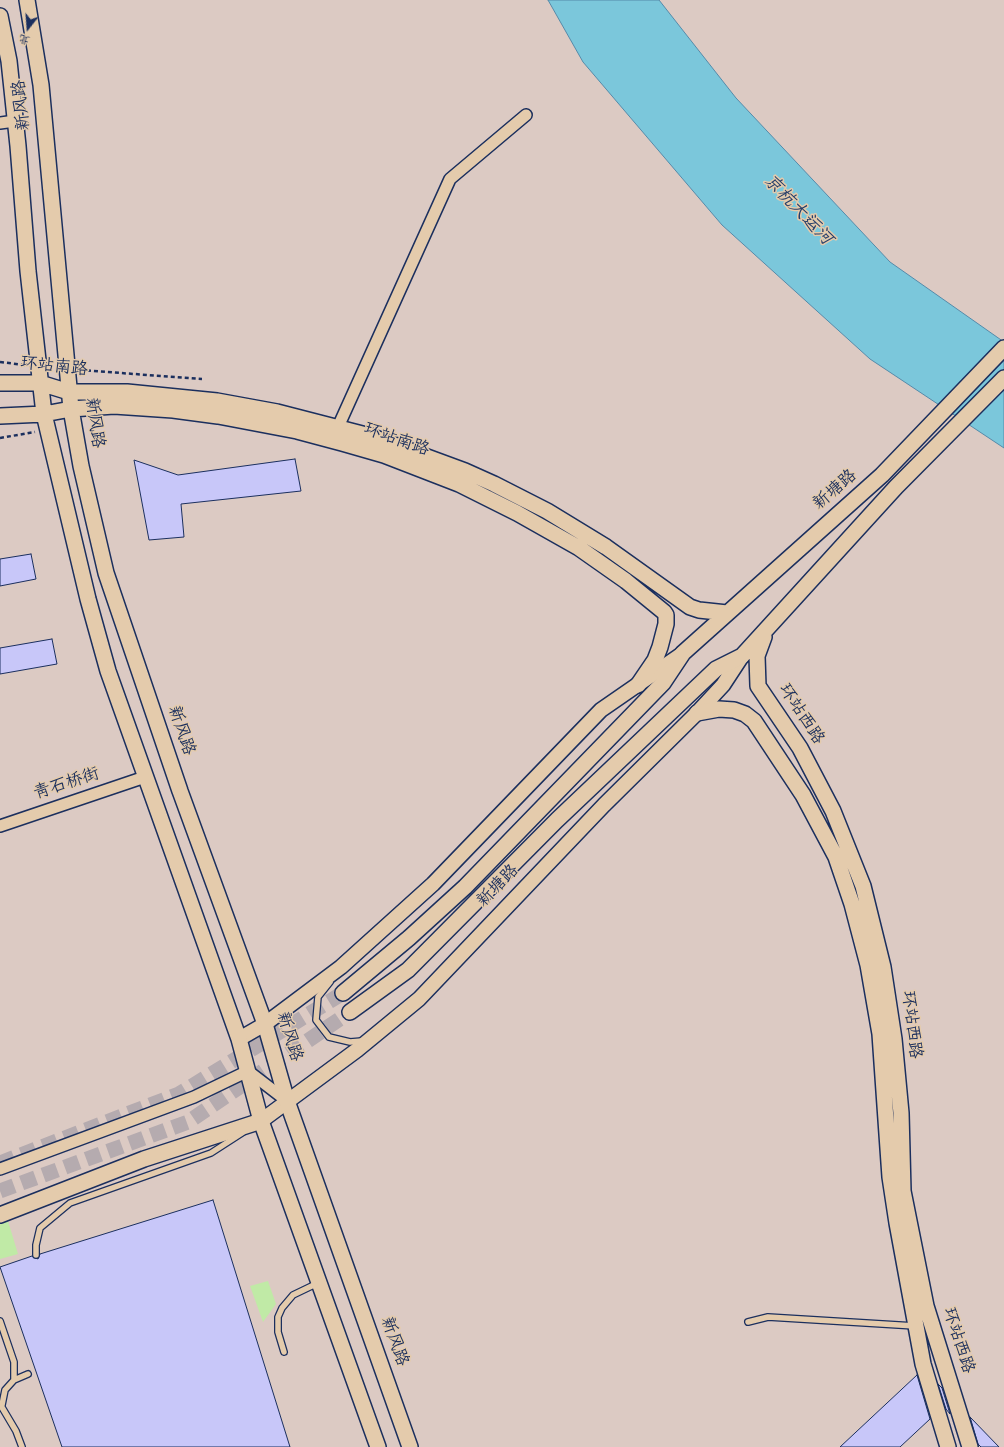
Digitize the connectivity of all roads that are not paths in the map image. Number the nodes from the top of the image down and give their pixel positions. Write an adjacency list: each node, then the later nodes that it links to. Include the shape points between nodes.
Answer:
1 (27, 0): 10 (main road, 新风路, via 41,85)
2 (0, 16): 4 (main road, 新风路, via 9,61)
3 (526, 115): 14 (street, via 450,179)
4 (15, 121): 5 (street); 9 (main road, 新风路)
5 (0, 123)
6 (1004, 348): 15 (main road, 新塘路, via 882,475)
7 (1004, 378): 16 (main road, 新塘路, via 896,487)
8 (0, 383): 9 (main road, 环站南路)
9 (40, 383): 10 (main road, 环站南路); 12 (main road, 新风路)
10 (70, 392): 11 (main road, 新风路); 14 (main road, 环站南路, via 127,392 203,399 277,412)
11 (71, 409): 12 (main road, 环站南路); 19 (main road, 环站南路, via 114,406 162,409 263,424 361,448 466,487 579,548 664,612 666,624 660,647 655,660); 26 (main road, 新风路, via 81,466 106,574 180,791)
12 (44, 414): 13 (main road, 环站南路); 21 (main road, 新风路, via 88,599)
13 (0, 416)
14 (338, 427): 15 (main road, 环站南路, via 413,451 494,484 547,511 606,547 690,607)
15 (727, 613): 17 (main road, 新塘路)
16 (766, 630): 18 (main road, 新塘路); 48 (main road, 环站西路, via 757,656 758,686 800,748 833,811 863,886 881,960 894,1039 903,1191 926,1306)
17 (684, 653): 19 (street, 新塘路); 24 (main road, 新塘路, via 663,683 465,887)
18 (742, 656): 20 (street, 新塘路, via 723,685); 25 (main road, 新塘路, via 716,669 557,820 408,970)
19 (638, 684): 23 (street, 新塘路, via 601,710 433,884)
20 (697, 713): 28 (street, 新塘路, via 604,805 419,999); 38 (main road, 环站西路, via 719,709 734,710 754,721 803,795 836,857 868,965 880,1034 890,1177)
21 (145, 777): 22 (street, 青石桥街); 27 (main road, 新风路)
22 (0, 826)
23 (341, 967): 26 (street, 新塘路); 28 (lane, via 318,997 316,1020 329,1037 350,1042)
24 (343, 993)
25 (350, 1012)
26 (265, 1024): 27 (street, 新塘路); 30 (main road, 新风路)
27 (239, 1039): 29 (main road, 新风路)
28 (369, 1040): 30 (street, 新塘路)
29 (248, 1071): 30 (street); 31 (main road, 新风路); 32 (street, via 194,1097)
30 (287, 1101): 31 (street, 新塘路); 46 (main road, 新风路)
31 (261, 1121): 33 (main road, via 144,1159); 34 (lane, via 211,1153 70,1203 40,1228); 35 (main road, 新风路)
32 (0, 1169)
33 (0, 1215)
34 (36, 1255)
35 (320, 1282): 39 (lane, via 293,1295 282,1308 278,1317 278,1332); 45 (main road, 新风路)
36 (0, 1321): 41 (lane, via 14,1362)
37 (748, 1322): 38 (lane, via 768,1317)
38 (915, 1326): 47 (main road, 环站西路, via 923,1364)
39 (284, 1352)
40 (28, 1374): 41 (lane)
41 (14, 1380): 42 (lane)
42 (3, 1391): 43 (lane)
43 (1, 1405): 44 (lane)
44 (22, 1447)
45 (378, 1447)
46 (410, 1447)
47 (948, 1447)
48 (970, 1447)

